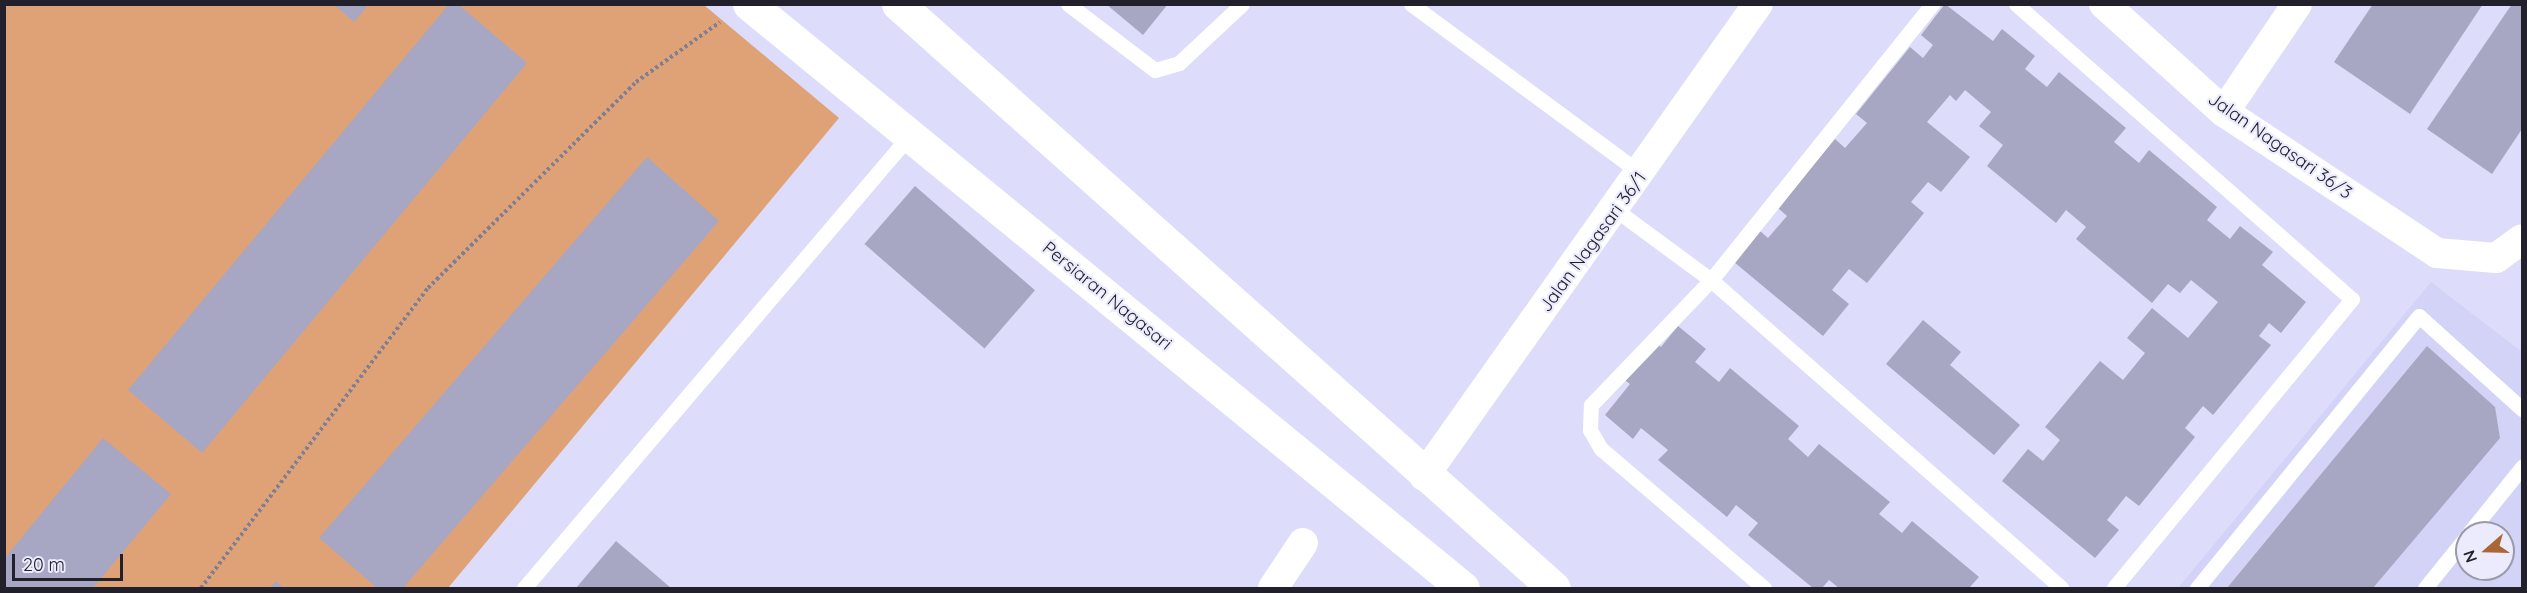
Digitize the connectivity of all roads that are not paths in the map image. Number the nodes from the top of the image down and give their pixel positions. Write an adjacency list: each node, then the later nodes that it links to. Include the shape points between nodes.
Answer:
1 (898, 4): 19 (street)
2 (1068, 4): 3 (lane, via 1155,70 1179,63)
3 (1242, 4)
4 (1411, 4): 13 (lane)
5 (1758, 4): 13 (street, Jalan Nagasari 36/1)
6 (1932, 4): 16 (lane)
7 (2016, 4): 29 (lane, via 2352,298)
8 (2104, 4): 11 (street, Jalan Nagasari 36/3)
9 (2297, 4): 11 (street)
10 (736, 11): 12 (street, Persiaran Nagasari)
11 (2224, 112): 15 (street, Jalan Nagasari 36/3, via 2438,253 2496,258)
12 (910, 135): 23 (lane); 25 (street, Persiaran Nagasari)
13 (1642, 174): 14 (street, Jalan Nagasari 36/1)
14 (1616, 210): 16 (lane); 19 (street, Jalan Nagasari 36/1)
15 (2523, 239)
16 (1711, 280): 27 (lane, via 1591,405 1590,430 1601,449); 28 (lane)
17 (2523, 409): 30 (lane, via 2419,316)
18 (2523, 467): 20 (lane)
19 (1424, 476): 26 (street)
20 (2479, 521)
21 (1304, 543): 24 (street)
22 (2455, 550): 31 (lane)
23 (524, 588)
24 (1273, 588)
25 (1463, 588)
26 (1554, 588)
27 (1764, 588)
28 (2061, 588)
29 (2114, 588)
30 (2197, 588)
31 (2425, 588)

